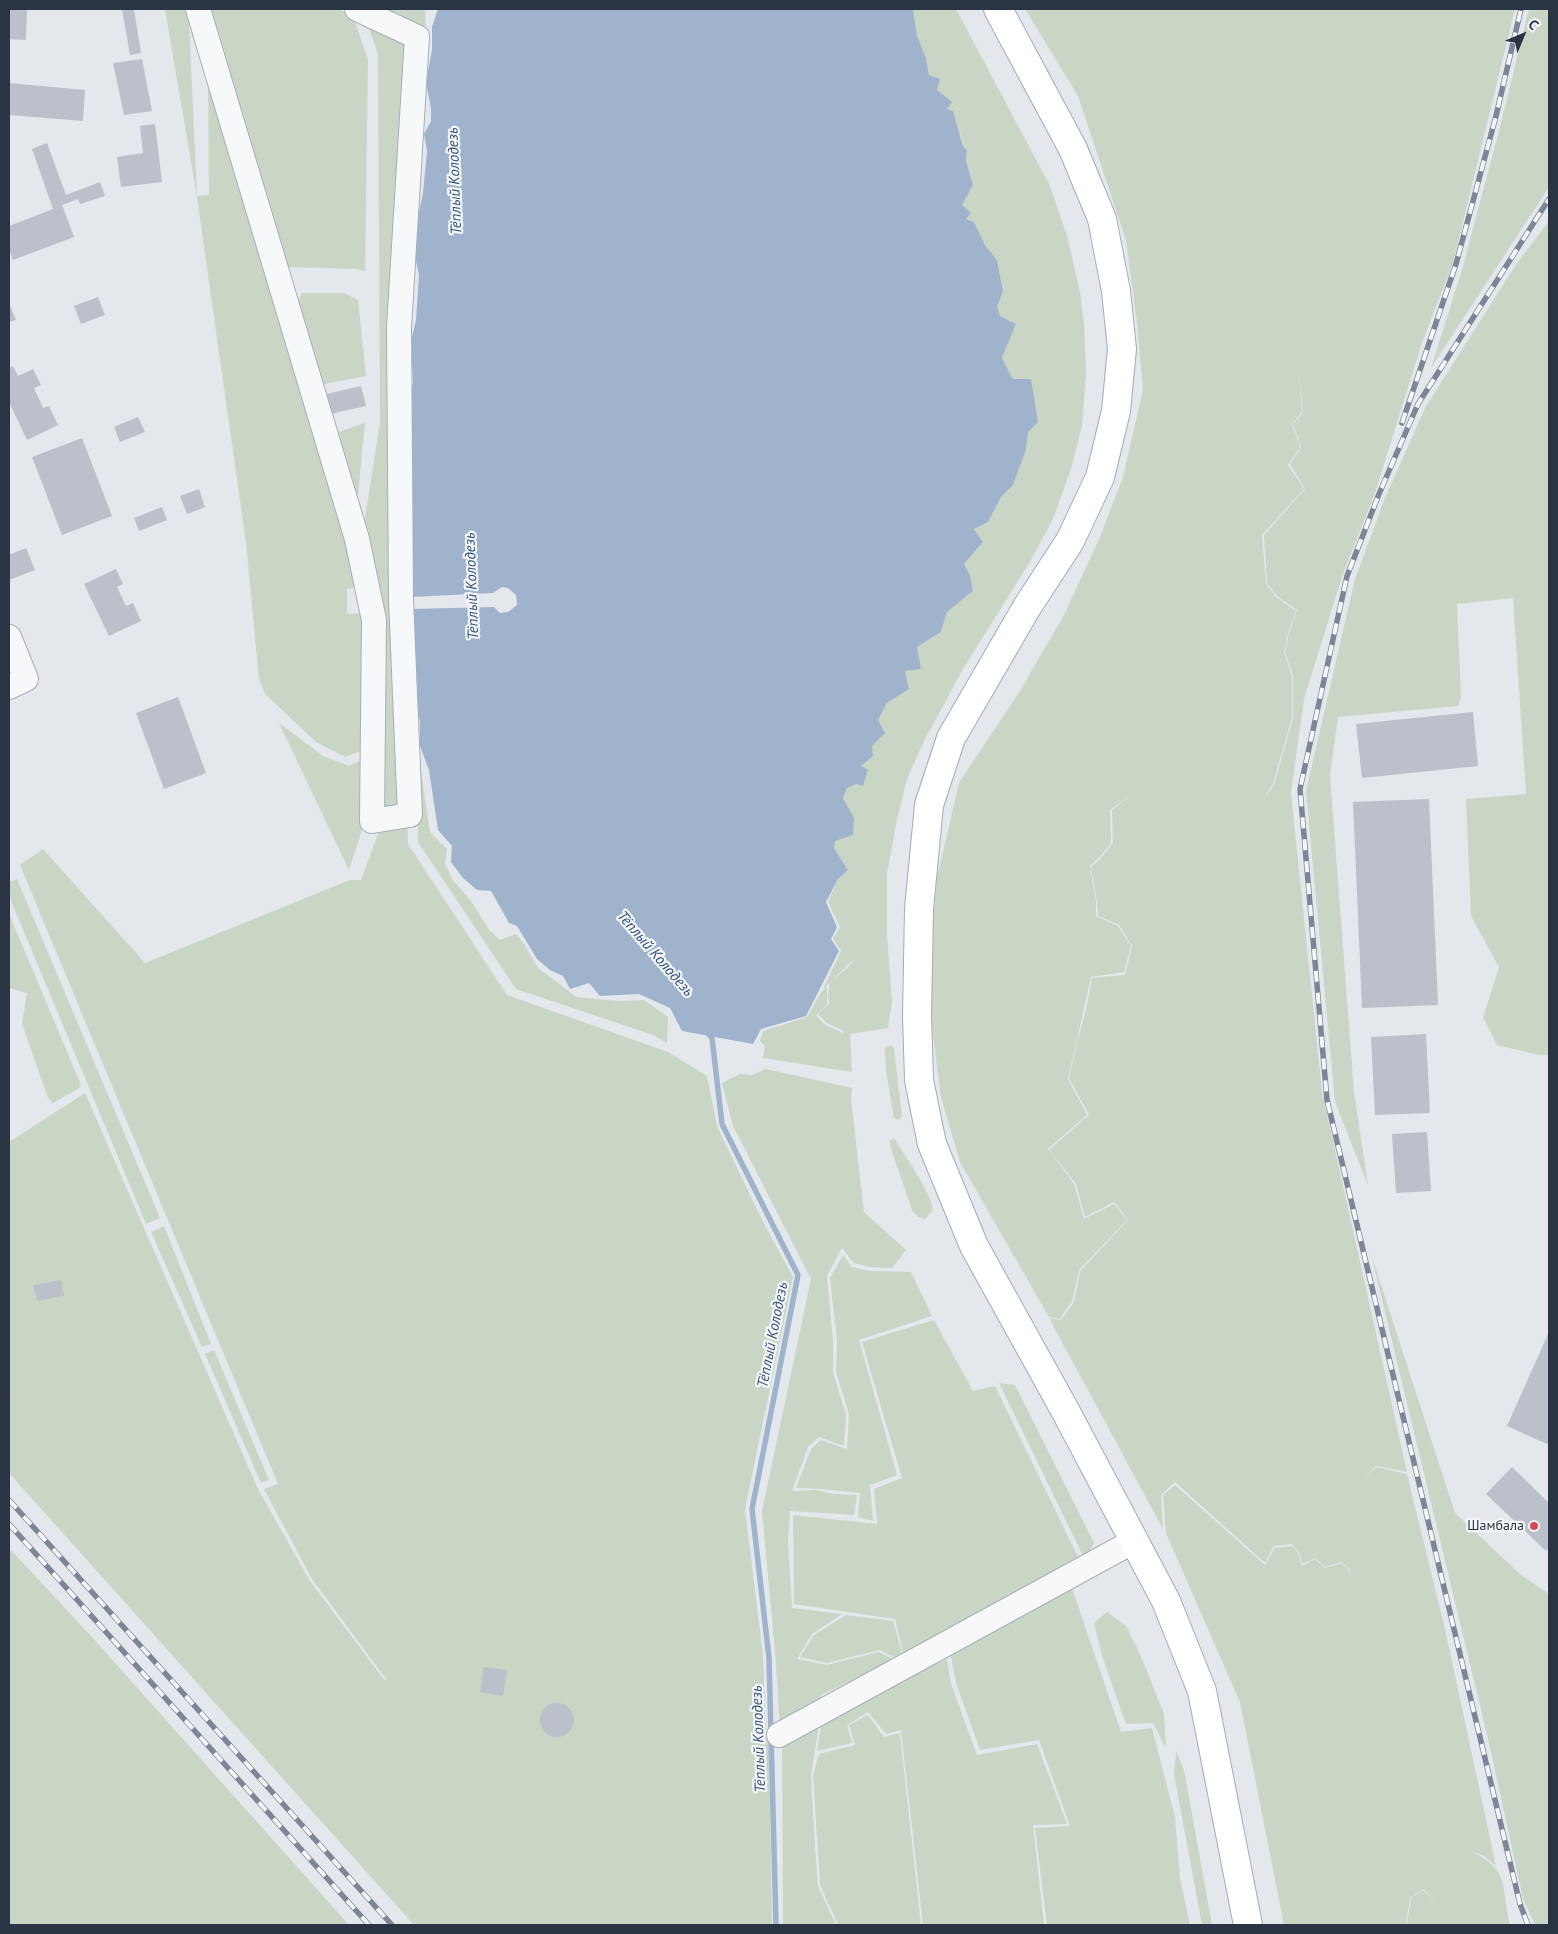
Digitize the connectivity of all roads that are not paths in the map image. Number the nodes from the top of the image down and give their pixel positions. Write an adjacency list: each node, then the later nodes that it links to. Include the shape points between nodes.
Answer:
1 (198, 9): 2 (street, via 357,539 374,620 372,821 410,814 400,599 399,327 416,37)
2 (357, 9)
3 (998, 9): 6 (main road, via 1073,150 1102,219 1116,291 1122,349 1116,411 1100,476 1070,542 1027,607 950,738 929,805 919,909 919,1080 932,1144 974,1246)
4 (9, 637): 5 (street, via 26,679)
5 (9, 687)
6 (1134, 1541): 7 (street); 8 (main road, via 1166,1601 1202,1691)
7 (779, 1734)
8 (1248, 1925)

